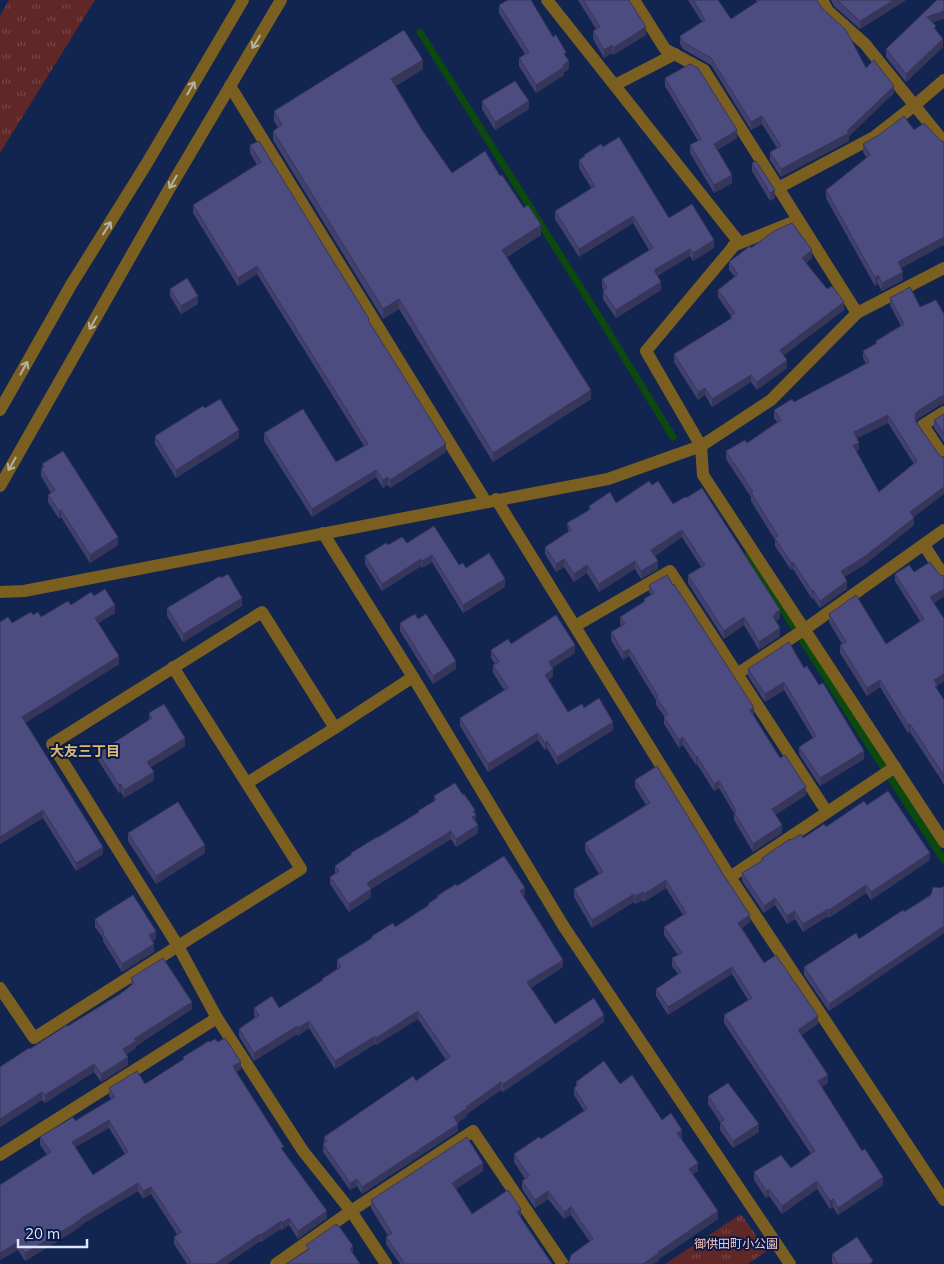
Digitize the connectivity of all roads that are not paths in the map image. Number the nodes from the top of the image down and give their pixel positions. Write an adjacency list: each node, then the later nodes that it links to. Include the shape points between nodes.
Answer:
1 (243, 0): 17 (street, one-way to 1, via 71,285)
2 (281, 0): 9 (street, one-way to 9)
3 (548, 0): 8 (street)
4 (634, 0): 6 (street, via 666,49)
5 (822, 0): 10 (street, via 828,11 865,44)
6 (675, 54): 8 (street); 12 (street, via 704,70)
7 (944, 80): 10 (street)
8 (615, 85): 14 (street, via 738,240)
9 (230, 86): 21 (street, one-way to 21); 22 (street)
10 (915, 105): 11 (street); 12 (street, via 874,137)
11 (944, 142)
12 (778, 188): 13 (street)
13 (798, 220): 14 (street); 16 (street)
14 (733, 246): 19 (street, via 646,351)
15 (944, 268): 16 (street)
16 (857, 313): 19 (street, via 771,400)
17 (0, 410)
18 (944, 412): 20 (street, via 923,425)
19 (701, 446): 22 (street, via 608,479); 29 (street, via 703,475)
20 (944, 457)
21 (0, 486)
22 (491, 500): 24 (street); 28 (street)
23 (944, 530): 25 (street)
24 (323, 533): 27 (street, via 24,591); 32 (street)
25 (924, 545): 26 (street); 29 (street)
26 (944, 576)
27 (0, 592)
28 (575, 626): 31 (street, via 670,571); 38 (street)
29 (805, 630): 31 (street); 34 (street)
30 (173, 667): 33 (street, via 262,612); 35 (street); 39 (street, via 52,744)
31 (737, 674): 36 (street)
32 (413, 677): 33 (street); 45 (street, via 564,927)
33 (335, 728): 35 (street)
34 (895, 767): 36 (street); 37 (street)
35 (248, 783): 39 (street, via 301,869)
36 (827, 812): 38 (street)
37 (944, 842)
38 (730, 877): 43 (street)
39 (178, 946): 40 (street, via 34,1038); 41 (street)
40 (0, 988)
41 (217, 1018): 42 (street); 44 (street, via 304,1151)
42 (0, 1155)
43 (944, 1200)
44 (351, 1211): 46 (street); 47 (street); 48 (street, via 473,1131)
45 (785, 1262)
46 (276, 1264)
47 (386, 1264)
48 (563, 1264)

